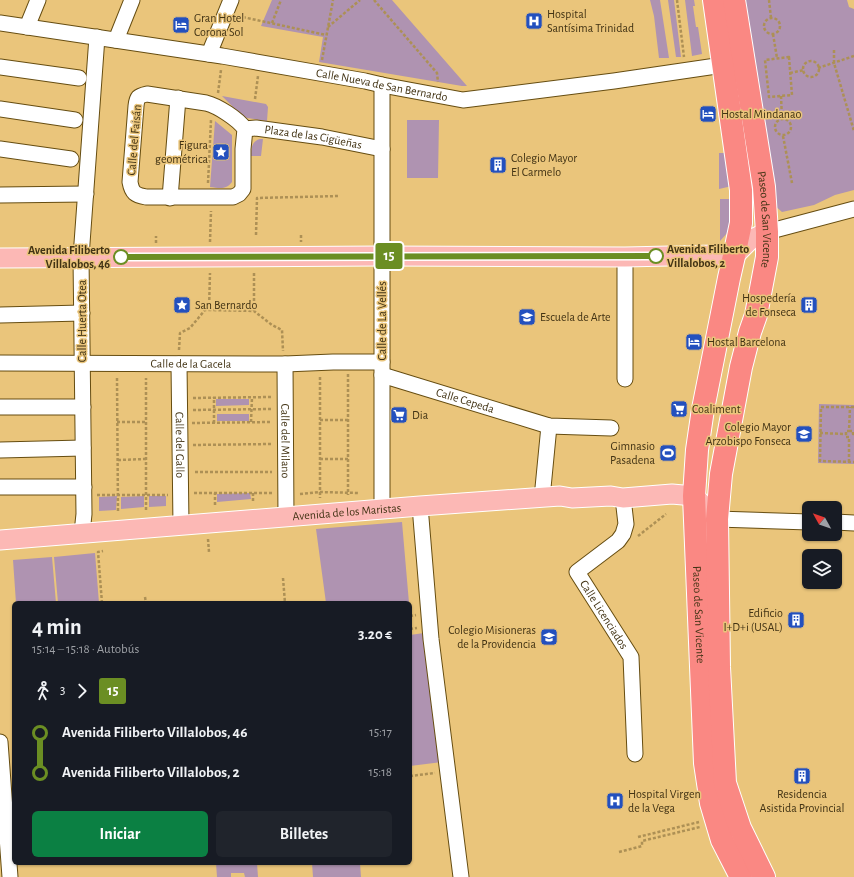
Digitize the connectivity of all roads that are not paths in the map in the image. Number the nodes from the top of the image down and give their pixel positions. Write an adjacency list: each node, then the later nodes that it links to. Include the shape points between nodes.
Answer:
1 (38, 0): 7 (street)
2 (132, 0): 9 (street)
3 (231, 0): 10 (street)
4 (714, 0): 11 (highway, Paseo de San Vicente)
5 (734, 0): 15 (highway, Paseo de San Vicente)
6 (0, 23): 7 (street, Calle Nueva de San Bernardo)
7 (27, 26): 8 (street, Calle Nueva de San Bernardo)
8 (97, 37): 9 (street, Calle Nueva de San Bernardo); 23 (street, Calle Huerta Otea)
9 (116, 40): 10 (street, Calle Nueva de San Bernardo, via 161,41)
10 (216, 55): 14 (street, Calle Nueva de San Bernardo)
11 (723, 65): 14 (street, Calle Nueva de San Bernardo, via 463,100); 15 (street, via 734,67); 29 (highway, Paseo de San Vicente, via 741,190 741,223)
12 (0, 67): 13 (street)
13 (79, 78)
14 (382, 85): 21 (street, Calle de La Vellés)
15 (748, 94): 27 (highway, Paseo de San Vicente, via 764,187)
16 (178, 98): 19 (street, Calle del Faisán, via 214,106); 25 (street); 25 (street, Calle del Faisán, via 147,94 139,96 136,100 131,189 146,198)
17 (0, 109): 18 (street)
18 (75, 120)
19 (245, 129): 21 (street, Plaza de las Cigüeñas, via 256,128 322,137); 25 (street, via 243,189 239,194 233,197)
20 (0, 149): 22 (street)
21 (382, 149): 28 (street, Calle de La Vellés)
22 (71, 159)
23 (86, 194): 24 (street); 30 (street, Calle Huerta Otea)
24 (0, 195)
25 (170, 198)
26 (854, 209): 27 (street)
27 (767, 232): 29 (main road, via 750,240); 39 (highway, Paseo de San Vicente, via 767,257 756,315)
28 (382, 256): 30 (main road); 31 (main road); 40 (street, Calle de La Vellés)
29 (734, 256): 31 (main road); 39 (highway, Paseo de San Vicente, via 745,291); 51 (highway, Paseo de San Vicente, via 701,418 698,450)
30 (81, 257): 32 (main road); 33 (street, Calle Huerta Otea)
31 (625, 257): 41 (street)
32 (0, 258)
33 (82, 313): 34 (street); 38 (street, Calle Huerta Otea)
34 (0, 314)
35 (179, 357): 36 (street, Calle de la Gacela); 38 (street, Calle de la Gacela); 61 (street, Calle del Gallo)
36 (284, 358): 40 (street, Calle de la Gacela); 56 (street, Calle del Milano)
37 (0, 363): 38 (street, Calle de la Gacela)
38 (82, 363): 43 (street, Calle Huerta Otea)
39 (741, 367): 48 (highway, Paseo de San Vicente)
40 (382, 369): 44 (street, Calle Cepeda); 55 (street, Calle de La Vellés)
41 (625, 379)
42 (0, 407): 43 (street)
43 (83, 407): 46 (street, Calle Huerta Otea)
44 (549, 426): 45 (street, Calle Cepeda); 52 (street)
45 (611, 428)
46 (83, 448): 47 (street); 50 (street, Calle Huerta Otea)
47 (0, 450)
48 (720, 474): 51 (main road); 57 (highway, Paseo de San Vicente)
49 (0, 488): 50 (street)
50 (90, 491): 62 (street, Calle Huerta Otea)
51 (700, 496): 53 (main road, Avenida de los Maristas, via 672,494); 57 (main road); 68 (highway, Paseo de San Vicente, via 705,763 711,803 722,840)
52 (542, 498): 53 (main road, Avenida de los Maristas); 54 (main road, Avenida de los Maristas)
53 (623, 498): 65 (street, Calle Licenciados, via 626,524 624,534 618,542 577,572 631,657)
54 (420, 506): 55 (main road, Avenida de los Maristas); 67 (street, via 431,639)
55 (382, 510): 56 (main road, Avenida de los Maristas)
56 (286, 518): 61 (main road, Avenida de los Maristas)
57 (717, 519): 58 (street); 69 (highway, Paseo de San Vicente, via 719,667 725,783 740,828)
58 (802, 522)
59 (842, 522): 60 (street)
60 (854, 523)
61 (181, 526): 62 (main road, Avenida de los Maristas)
62 (82, 533): 63 (main road, Avenida de los Maristas)
63 (0, 540)
64 (0, 742): 66 (street)
65 (635, 754)
66 (10, 877)
67 (461, 877)
68 (741, 877)
69 (764, 877)

